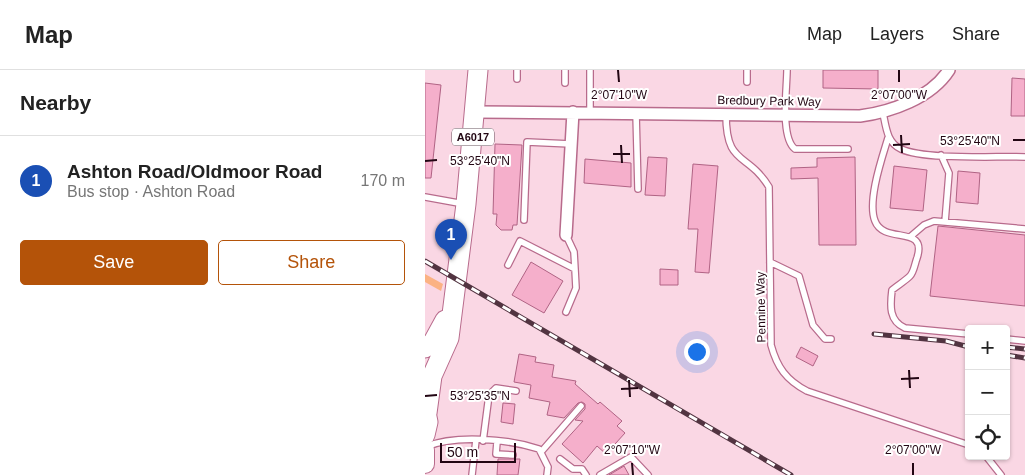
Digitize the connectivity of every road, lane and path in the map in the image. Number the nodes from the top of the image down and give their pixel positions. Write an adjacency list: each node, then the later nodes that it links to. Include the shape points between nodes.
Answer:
1 (478, 70): 11 (highway, A6017)
2 (517, 70): 8 (lane)
3 (565, 70): 10 (lane)
4 (590, 70): 13 (lane)
5 (747, 70): 9 (lane)
6 (787, 70): 17 (lane)
7 (949, 70): 15 (street, Bredbury Park Way, via 931,89)
8 (517, 79)
9 (747, 82)
10 (565, 83)
11 (476, 112): 12 (street, Bredbury Park Way); 25 (highway, A6017)
12 (573, 112): 13 (street, Bredbury Park Way); 19 (street)
13 (590, 112): 14 (street, Bredbury Park Way)
14 (636, 113): 16 (street, Bredbury Park Way); 23 (lane)
15 (883, 113): 17 (street, Bredbury Park Way, via 860,116); 18 (lane)
16 (726, 114): 17 (street, Bredbury Park Way); 31 (lane, Pennine Way, via 726,136 731,150 761,174 769,187)
17 (786, 115): 20 (lane, via 787,138 795,149)
18 (888, 138): 21 (lane, via 900,149); 30 (lane, via 876,180 875,221 887,233)
19 (571, 144): 26 (lane, via 527,142); 29 (street)
20 (848, 149)
21 (941, 155): 22 (lane); 27 (lane, via 949,173)
22 (1025, 158)
23 (638, 189)
24 (425, 197): 25 (lane)
25 (466, 204): 34 (highway, A6017)
26 (524, 220)
27 (945, 222): 28 (lane); 30 (lane, via 930,222)
28 (1025, 228)
29 (566, 235): 33 (lane, via 574,252)
30 (910, 237): 36 (lane, via 918,242 919,250 911,275 892,290 892,317 905,328)
31 (770, 262): 37 (lane, via 799,276 813,326 825,339); 47 (lane, Pennine Way, via 771,345 783,374 807,391)
32 (508, 265): 33 (lane, via 520,241)
33 (575, 269): 35 (lane, via 576,288)
34 (451, 311): 40 (highway, A6017, via 433,342); 43 (highway, A6017, via 449,338 432,376)
35 (566, 312)
36 (965, 334)
37 (831, 339)
38 (1010, 339): 39 (lane)
39 (1025, 341)
40 (425, 348)
41 (517, 392): 45 (lane, via 496,388 489,395)
42 (581, 406): 49 (lane)
43 (426, 410): 44 (highway)
44 (425, 435)
45 (479, 441): 46 (lane); 48 (lane, via 449,439); 54 (lane)
46 (497, 442): 49 (lane, via 525,444); 50 (lane, via 496,454)
47 (965, 444)
48 (425, 449): 53 (main road)
49 (541, 452): 55 (lane, via 548,467)
50 (513, 455)
51 (560, 459): 56 (lane, via 573,469 582,469)
52 (989, 460): 59 (lane)
53 (425, 464)
54 (472, 475)
55 (547, 475)
56 (586, 475)
57 (600, 475): 58 (lane, via 631,457)
58 (647, 475)
59 (1001, 475)

